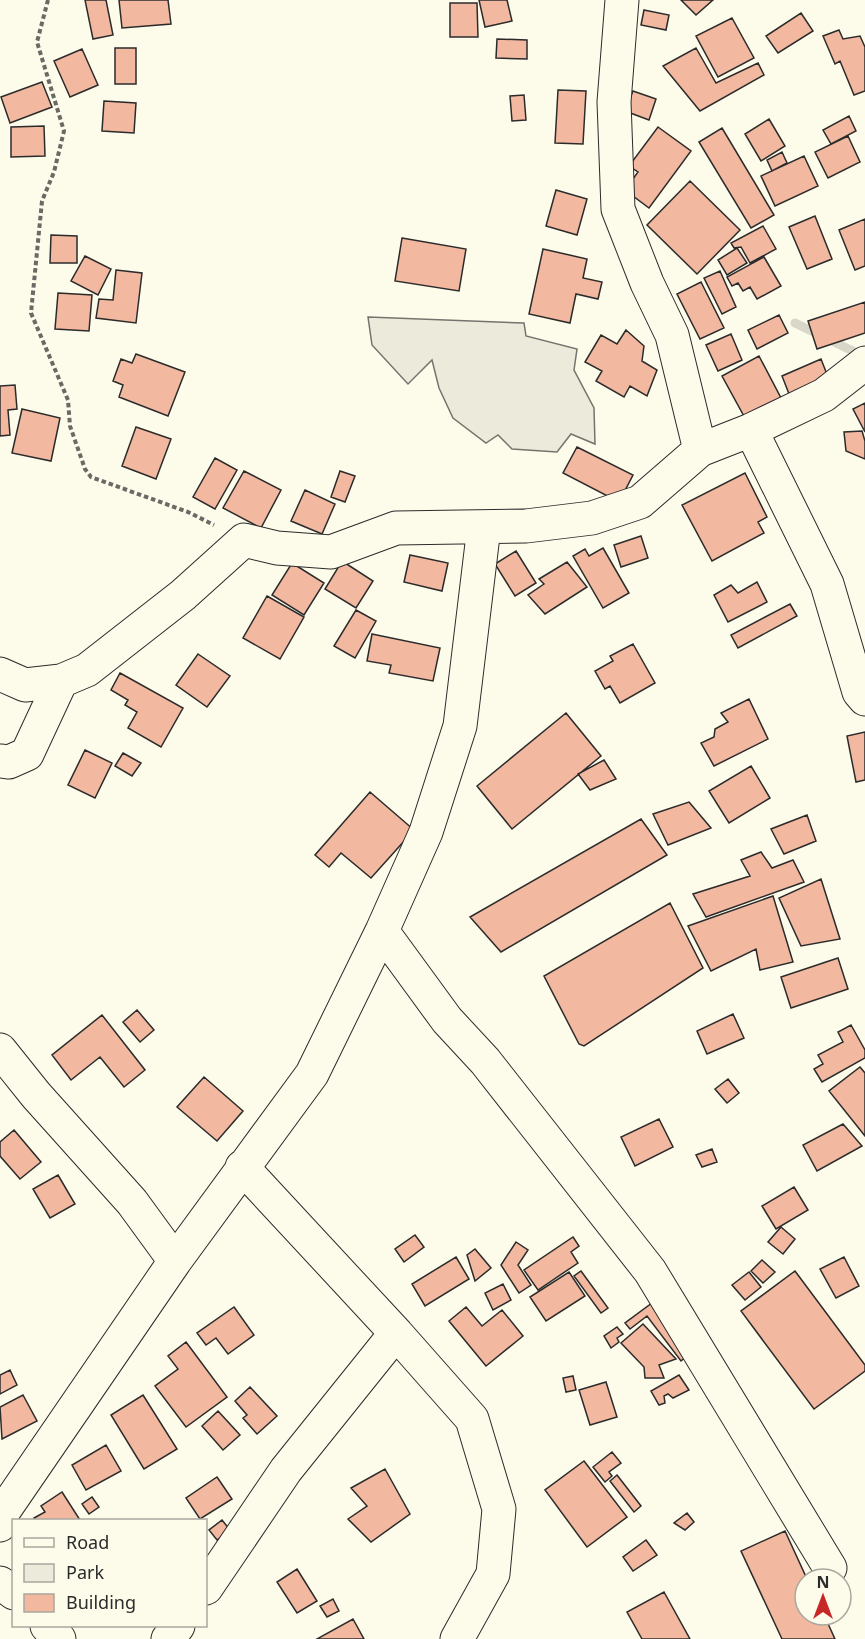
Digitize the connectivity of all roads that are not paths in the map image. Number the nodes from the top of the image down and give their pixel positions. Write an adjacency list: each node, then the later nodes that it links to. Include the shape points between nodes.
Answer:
1 (622, 0): 4 (street, via 614,102 618,209 672,335)
2 (865, 363): 3 (street, via 824,395)
3 (751, 430): 4 (street); 8 (street, via 827,584 859,692)
4 (700, 450): 5 (street, via 640,502 592,518)
5 (484, 527): 7 (street, via 396,528 331,552 277,548 244,540 183,595 87,670); 10 (street, via 460,726 426,832)
6 (0, 674): 7 (street, via 25,685)
7 (61, 681): 9 (street, via 27,754 9,762)
8 (865, 699)
9 (0, 761)
10 (382, 931): 12 (street, via 312,1074); 16 (street, via 447,1020 485,1061 650,1271)
11 (0, 1050): 13 (street, via 132,1202)
12 (242, 1167): 13 (street); 14 (street)
13 (175, 1261): 15 (street)
14 (396, 1333): 17 (street, via 286,1470); 22 (street, via 471,1419 499,1509 493,1574)
15 (1, 1516)
16 (829, 1567)
17 (207, 1587)
18 (48, 1627): 20 (street)
19 (177, 1627): 21 (street)
20 (59, 1639)
21 (168, 1639)
22 (457, 1639)

